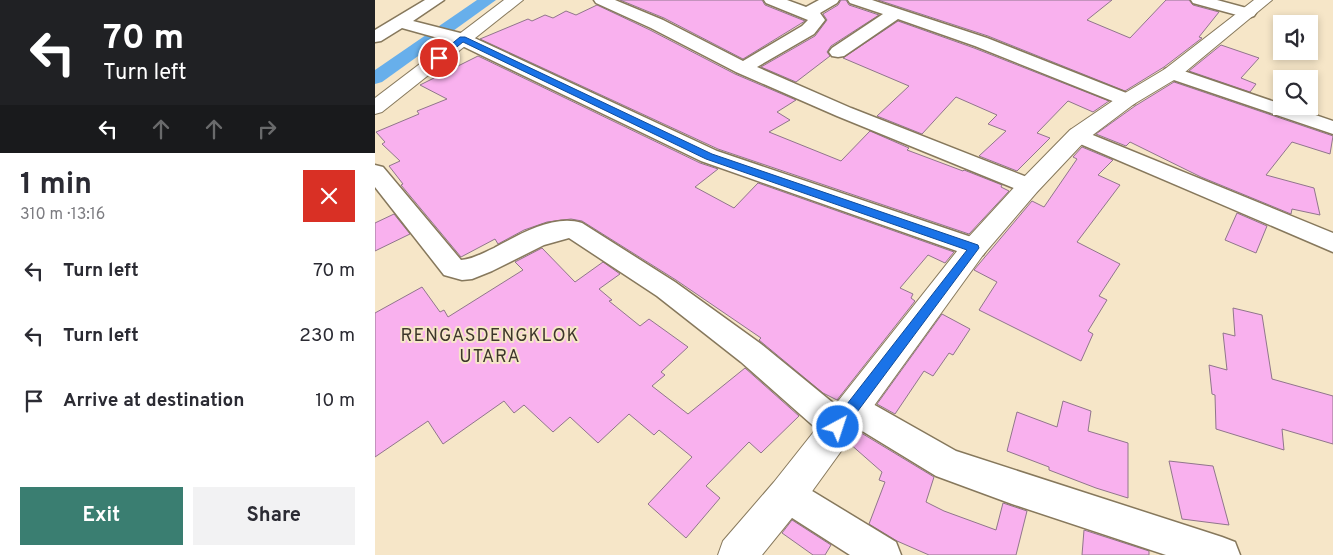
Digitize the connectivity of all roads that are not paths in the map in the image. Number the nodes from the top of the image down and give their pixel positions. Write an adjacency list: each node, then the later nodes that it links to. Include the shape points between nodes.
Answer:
1 (436, 0): 11 (street)
2 (515, 0): 13 (street)
3 (602, 0): 15 (street)
4 (772, 0): 10 (street)
5 (831, 0): 10 (street)
6 (856, 0): 9 (street)
7 (1199, 0): 8 (street)
8 (1256, 6): 16 (street)
9 (896, 13): 14 (street); 17 (street, via 981,42)
10 (807, 14): 15 (street, via 817,20 809,30)
11 (404, 23): 12 (street); 13 (street)
12 (375, 37)
13 (458, 38): 18 (street); 24 (street, via 709,156)
14 (838, 52)
15 (743, 68): 22 (street)
16 (1173, 73): 17 (street); 19 (street)
17 (1127, 100): 20 (street)
18 (375, 108)
19 (1333, 128)
20 (1078, 136): 22 (street); 23 (street)
21 (375, 172): 25 (street, via 453,268 472,269 546,234 573,229 674,295)
22 (1029, 186): 24 (street)
23 (1333, 243)
24 (974, 248): 25 (street)
25 (845, 418): 26 (street); 29 (street, via 949,464 1011,487)
26 (787, 495): 27 (street); 28 (street)
27 (737, 555)
28 (883, 555)
29 (1222, 555)

